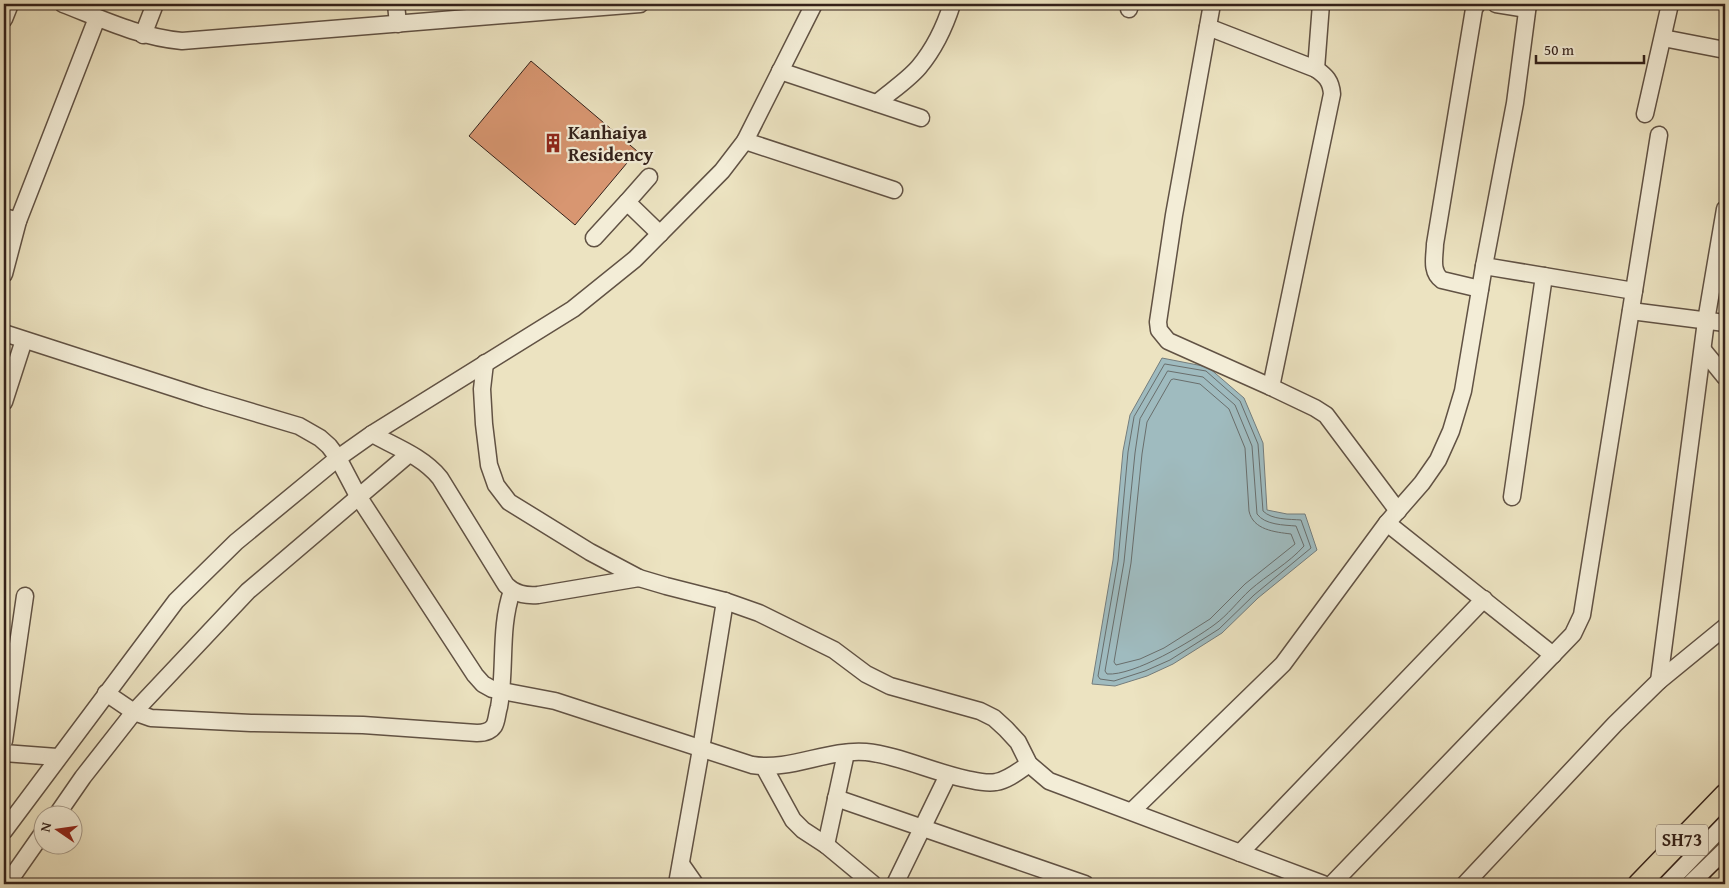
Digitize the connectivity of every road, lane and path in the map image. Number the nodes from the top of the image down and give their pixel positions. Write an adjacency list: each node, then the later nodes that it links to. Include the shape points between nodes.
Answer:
1 (10, 4): 17 (street)
2 (63, 4): 16 (street)
3 (155, 4): 20 (street)
4 (396, 4): 18 (street)
5 (640, 4): 14 (street)
6 (814, 4): 24 (street)
7 (952, 4): 25 (street, via 929,55)
8 (1212, 4): 19 (street)
9 (1321, 4): 23 (street)
10 (1476, 4): 40 (street, via 1435,244 1434,271 1442,280)
11 (1496, 4): 13 (street)
12 (1670, 4): 21 (street)
13 (1527, 6): 37 (street, via 1515,103)
14 (571, 8): 15 (street)
15 (482, 11): 18 (street)
16 (97, 18): 20 (street); 34 (street)
17 (4, 19)
18 (398, 24): 20 (street, via 182,41)
19 (1208, 27): 23 (street); 50 (street, via 1174,215 1159,330 1168,341)
20 (143, 35)
21 (1663, 38): 22 (street); 26 (street)
22 (1725, 50)
23 (1316, 70): 50 (street, via 1331,83 1332,94)
24 (780, 71): 25 (street); 29 (street)
25 (877, 103): 27 (street)
26 (1645, 114)
27 (921, 118)
28 (1659, 135): 41 (street)
29 (745, 141): 31 (street); 35 (street, via 722,170)
30 (649, 177): 32 (street)
31 (894, 190)
32 (627, 202): 35 (street); 36 (street)
33 (1725, 209): 43 (street)
34 (11, 219): 38 (street)
35 (660, 234): 48 (street, via 636,259 573,309)
36 (594, 238)
37 (1484, 266): 39 (street); 40 (street)
38 (4, 274)
39 (1544, 276): 41 (street); 56 (street)
40 (1480, 289): 57 (street, via 1463,391 1451,431 1438,460)
41 (1634, 291): 42 (street)
42 (1631, 311): 43 (street); 65 (street, via 1582,615 1573,634)
43 (1706, 320): 44 (street); 47 (street)
44 (1725, 323)
45 (4, 333): 46 (street)
46 (24, 340): 51 (street); 54 (street, via 299,426 320,438)
47 (1703, 350): 49 (street); 66 (street)
48 (485, 363): 52 (street); 58 (street, via 482,389 484,424 496,485 509,502)
49 (1725, 377)
50 (1271, 386): 57 (street, via 1326,415)
51 (4, 402)
52 (372, 434): 53 (street); 54 (street)
53 (409, 454): 55 (street); 59 (street, via 432,468 440,478)
54 (338, 458): 55 (street); 68 (street, via 236,542 176,601)
55 (358, 496): 67 (street, via 475,675 483,684); 69 (street, via 248,591)
56 (1512, 497)
57 (1392, 517): 61 (street); 81 (street, via 1283,664)
58 (639, 578): 59 (street, via 538,596); 62 (street)
59 (512, 592): 67 (street, via 506,615)
60 (25, 596): 64 (street)
61 (1484, 599): 65 (street); 88 (street)
62 (725, 601): 71 (street); 75 (street, via 759,612 834,650 866,674 890,686 980,711 994,718 1018,742)
63 (1725, 627): 66 (street)
64 (11, 643): 70 (street)
65 (1554, 655): 98 (street)
66 (1659, 681): 99 (street)
67 (501, 692): 69 (street, via 495,724 491,730 477,734 363,725 151,718); 71 (street, via 555,701)
68 (106, 693): 69 (street); 74 (street)
69 (134, 712): 80 (street)
70 (4, 741)
71 (702, 749): 76 (street); 89 (street)
72 (4, 753): 74 (street)
73 (846, 753): 76 (street); 77 (street, via 883,755); 79 (street)
74 (58, 757): 84 (street)
75 (1029, 764): 77 (street, via 1006,780 995,783); 81 (street, via 1049,781)
76 (764, 767): 85 (street, via 793,820)
77 (948, 776): 83 (street)
78 (1725, 795): 100 (main road, SH73)
79 (836, 798): 83 (street); 85 (street)
80 (63, 806)
81 (1132, 811): 88 (street)
82 (1725, 824): 101 (street)
83 (923, 827): 95 (street); 96 (street)
84 (4, 831)
85 (826, 844): 94 (street)
86 (1725, 850): 102 (street)
87 (32, 852): 91 (street)
88 (1240, 853): 97 (street)
89 (681, 864): 92 (street); 93 (street)
90 (1725, 878): 103 (main road)
91 (16, 881)
92 (677, 884)
93 (695, 884)
94 (873, 884)
95 (895, 884)
96 (1085, 884)
97 (1323, 884)
98 (1332, 884)
99 (1465, 884)
100 (1639, 884)
101 (1666, 884)
102 (1690, 884)
103 (1719, 884)

